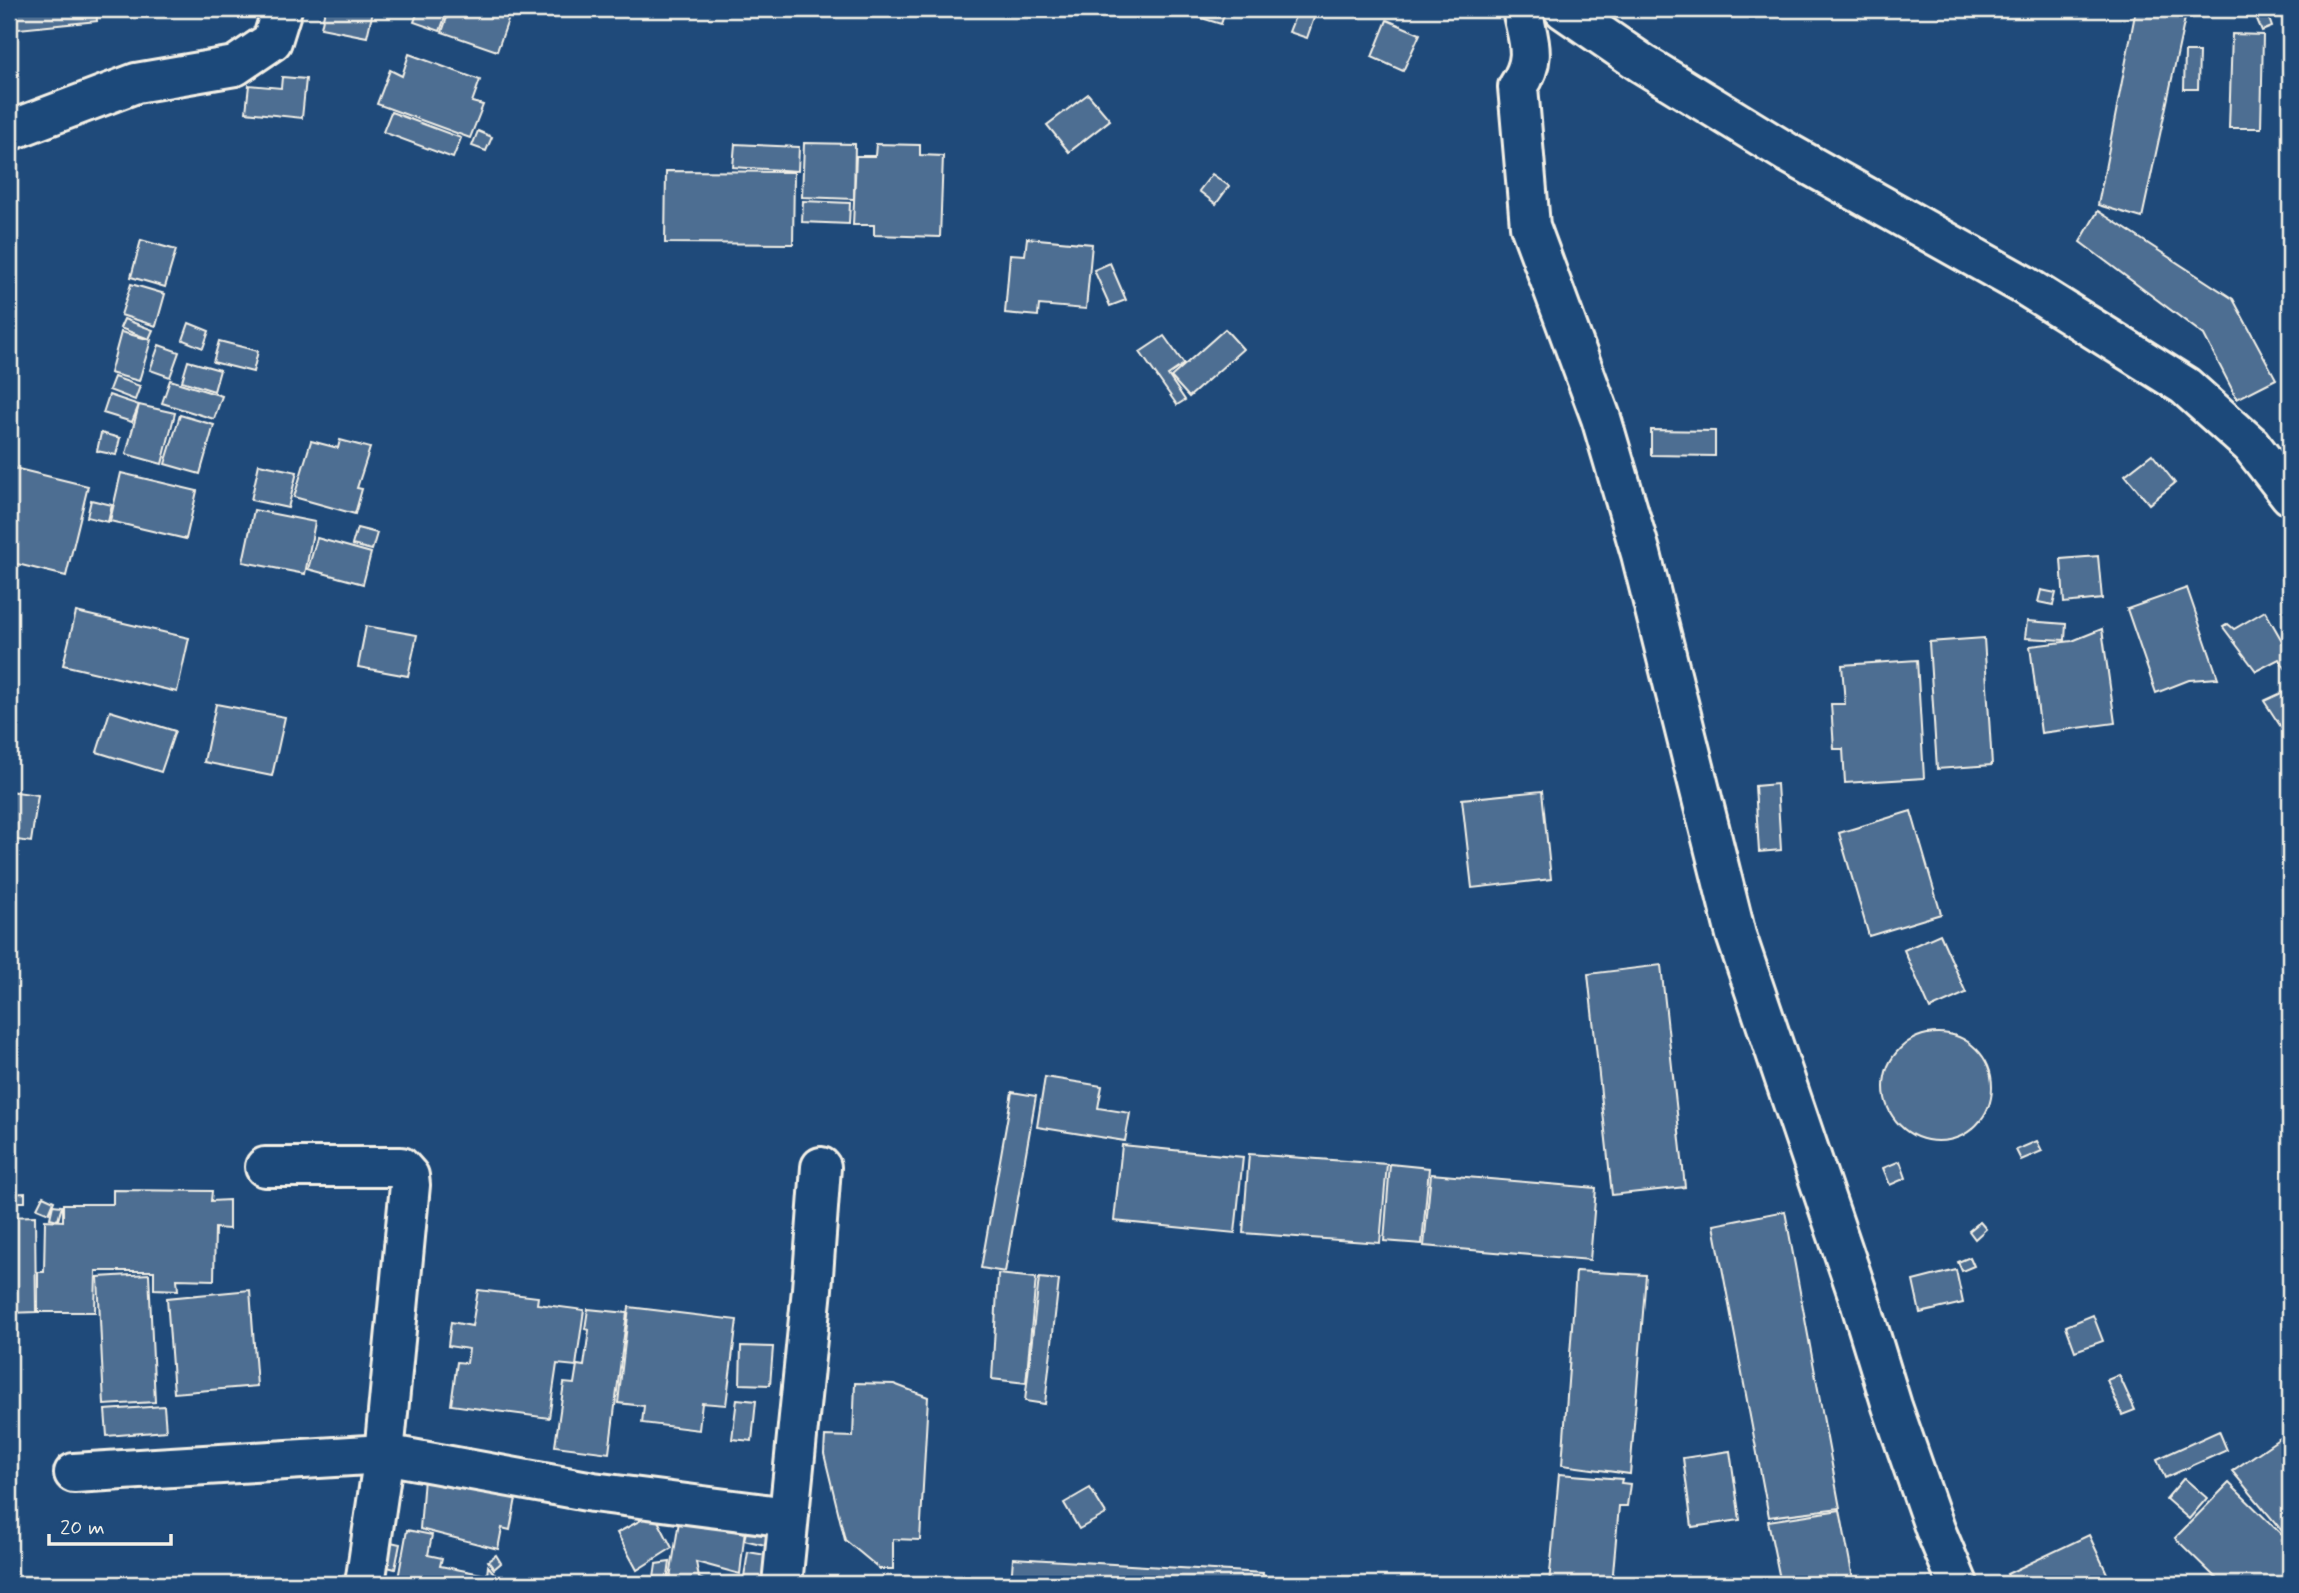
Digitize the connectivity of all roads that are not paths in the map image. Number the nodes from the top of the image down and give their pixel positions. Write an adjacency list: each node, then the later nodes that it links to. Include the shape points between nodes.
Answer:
1 (282, 9): 4 (street, via 272,41 235,66 136,83)
2 (1522, 9): 13 (street, via 1531,55 1518,87 1530,226 1605,431 1641,554 1736,935 1892,1406)
3 (1563, 9): 5 (street, via 1788,153 2022,284 2185,386 2250,445)
4 (9, 131)
5 (2290, 495)
6 (265, 1167): 8 (street, via 401,1167 409,1176)
7 (821, 1167): 10 (street)
8 (384, 1454): 9 (street); 10 (street, via 593,1492); 11 (street)
9 (74, 1473)
10 (789, 1517): 12 (street)
11 (365, 1584)
12 (782, 1584)
13 (1958, 1584)

